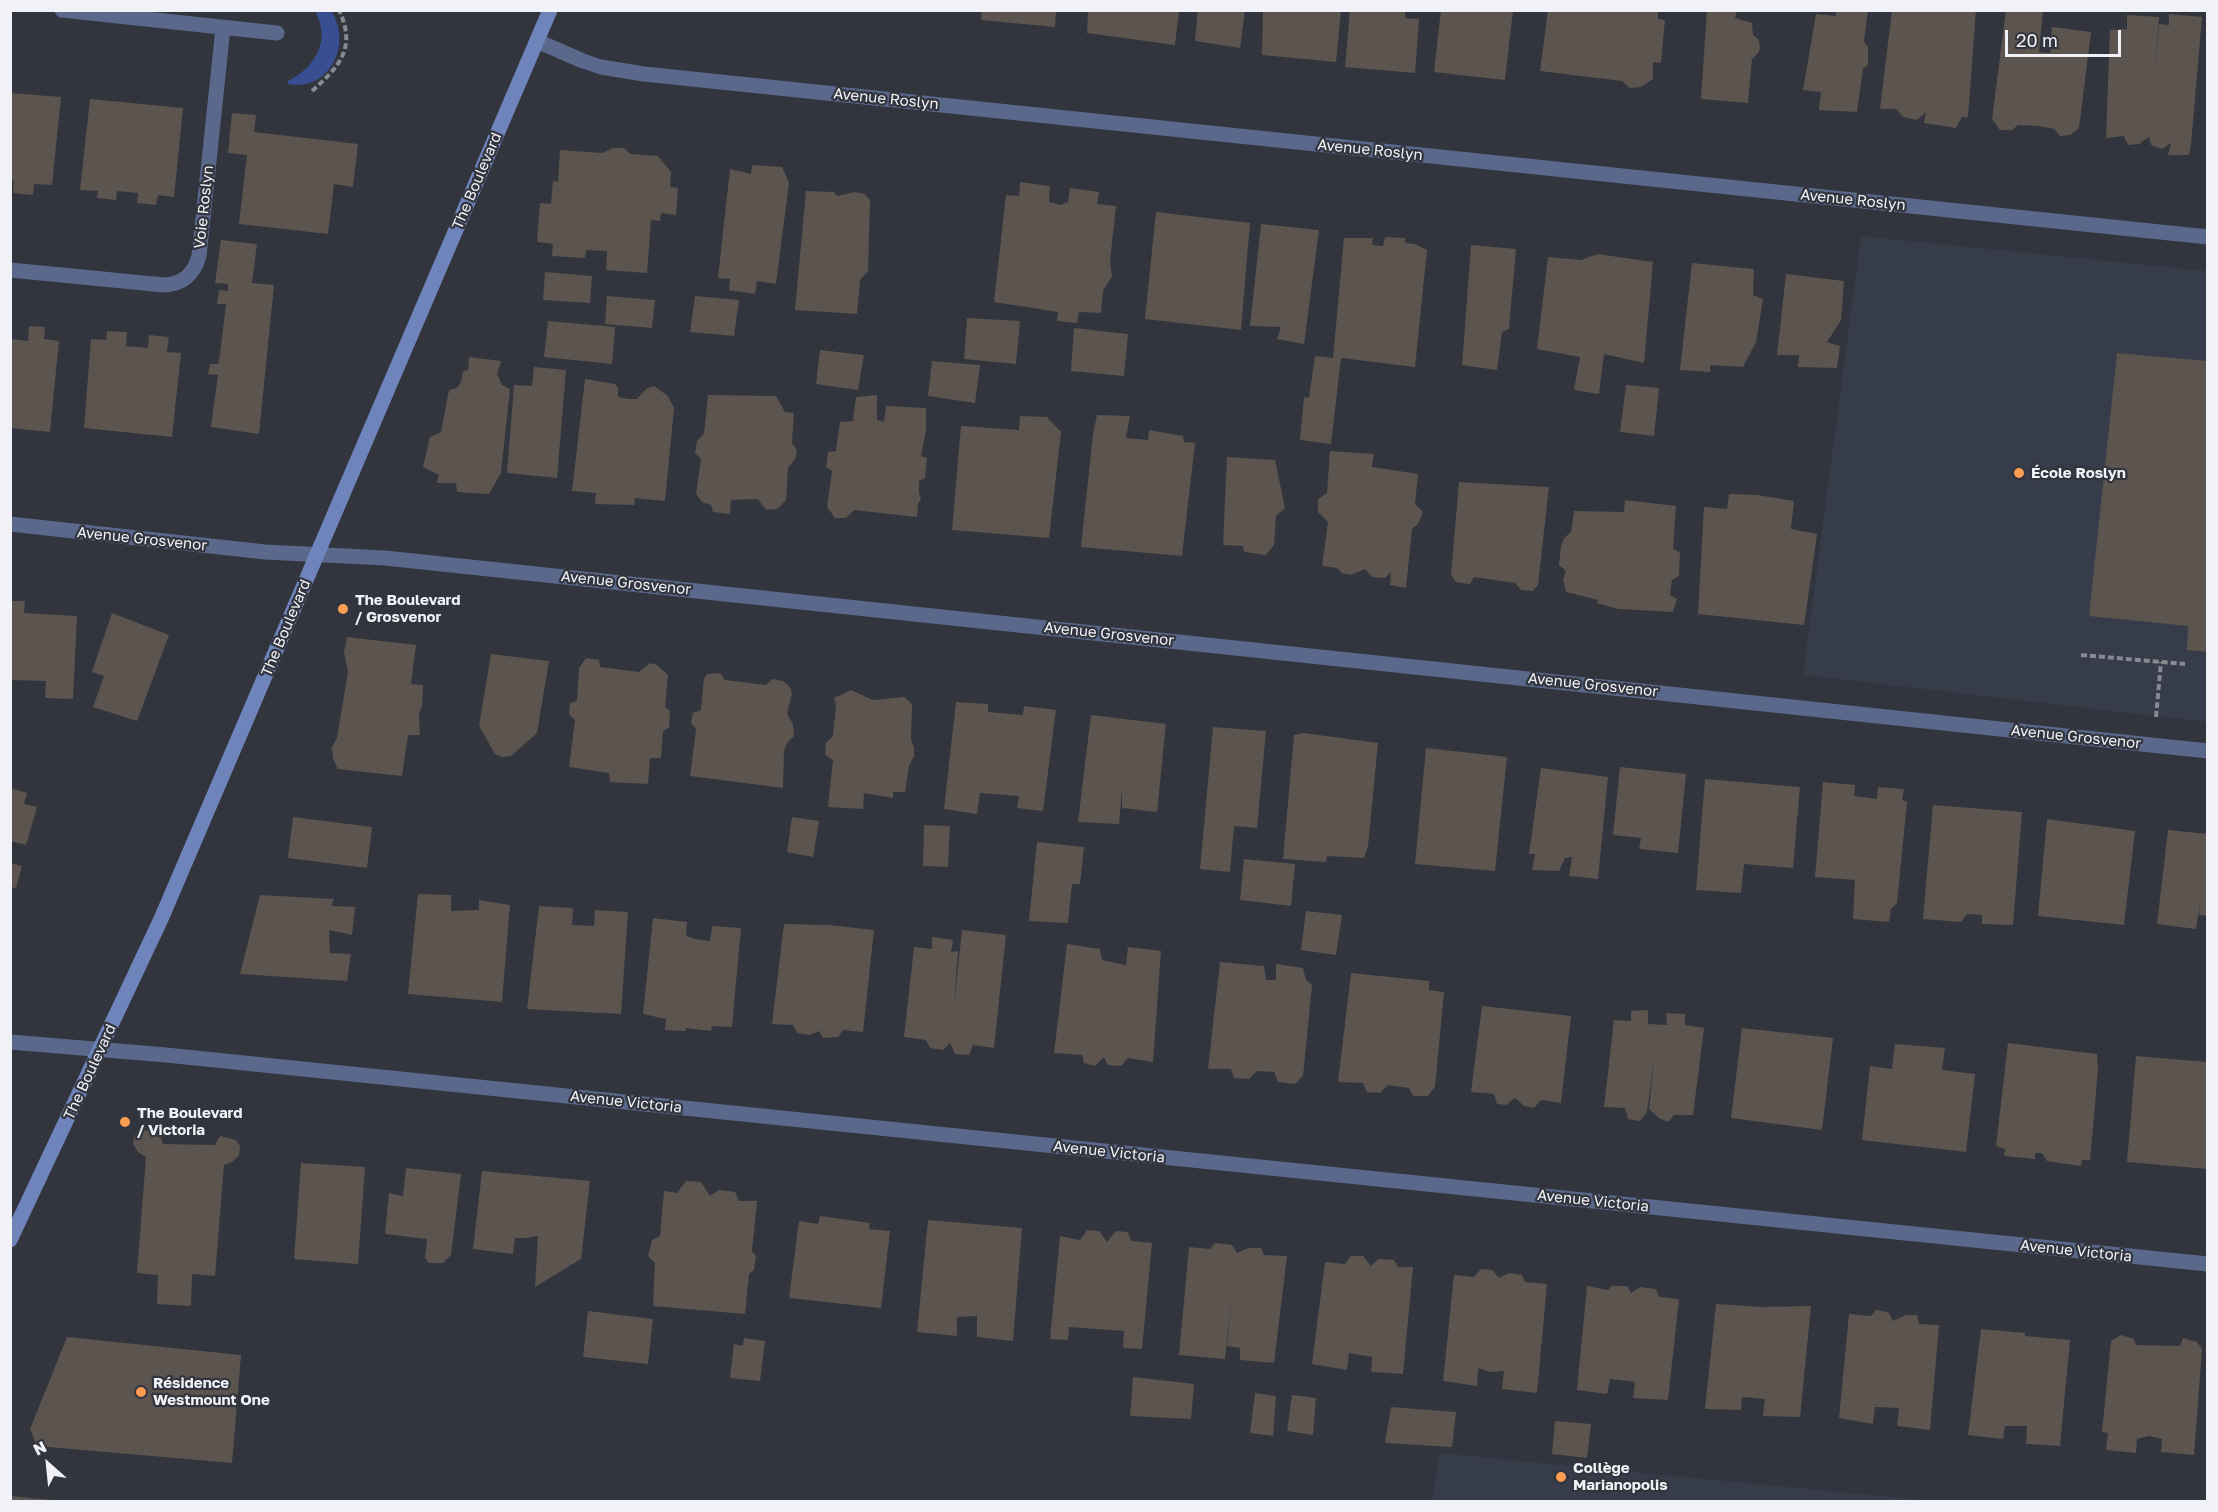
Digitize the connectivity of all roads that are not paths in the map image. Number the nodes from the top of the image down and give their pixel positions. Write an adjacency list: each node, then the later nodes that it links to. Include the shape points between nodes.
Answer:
1 (62, 10): 3 (street)
2 (550, 10): 6 (main road, The Boulevard)
3 (107, 13): 4 (street)
4 (223, 28): 5 (street); 8 (street, Voie Roslyn, via 199,256 187,278 164,285)
5 (277, 33)
6 (537, 41): 7 (street, Avenue Roslyn, via 583,61 644,74); 10 (main road, The Boulevard)
7 (2208, 237)
8 (10, 270)
9 (10, 524): 10 (street, Avenue Grosvenor, via 265,552)
10 (318, 554): 11 (street, Avenue Grosvenor, via 409,560); 13 (main road, The Boulevard)
11 (2208, 751)
12 (10, 1042): 13 (street, Avenue Victoria)
13 (101, 1049): 14 (main road, The Boulevard); 15 (street, Avenue Victoria)
14 (10, 1240)
15 (2208, 1264)

